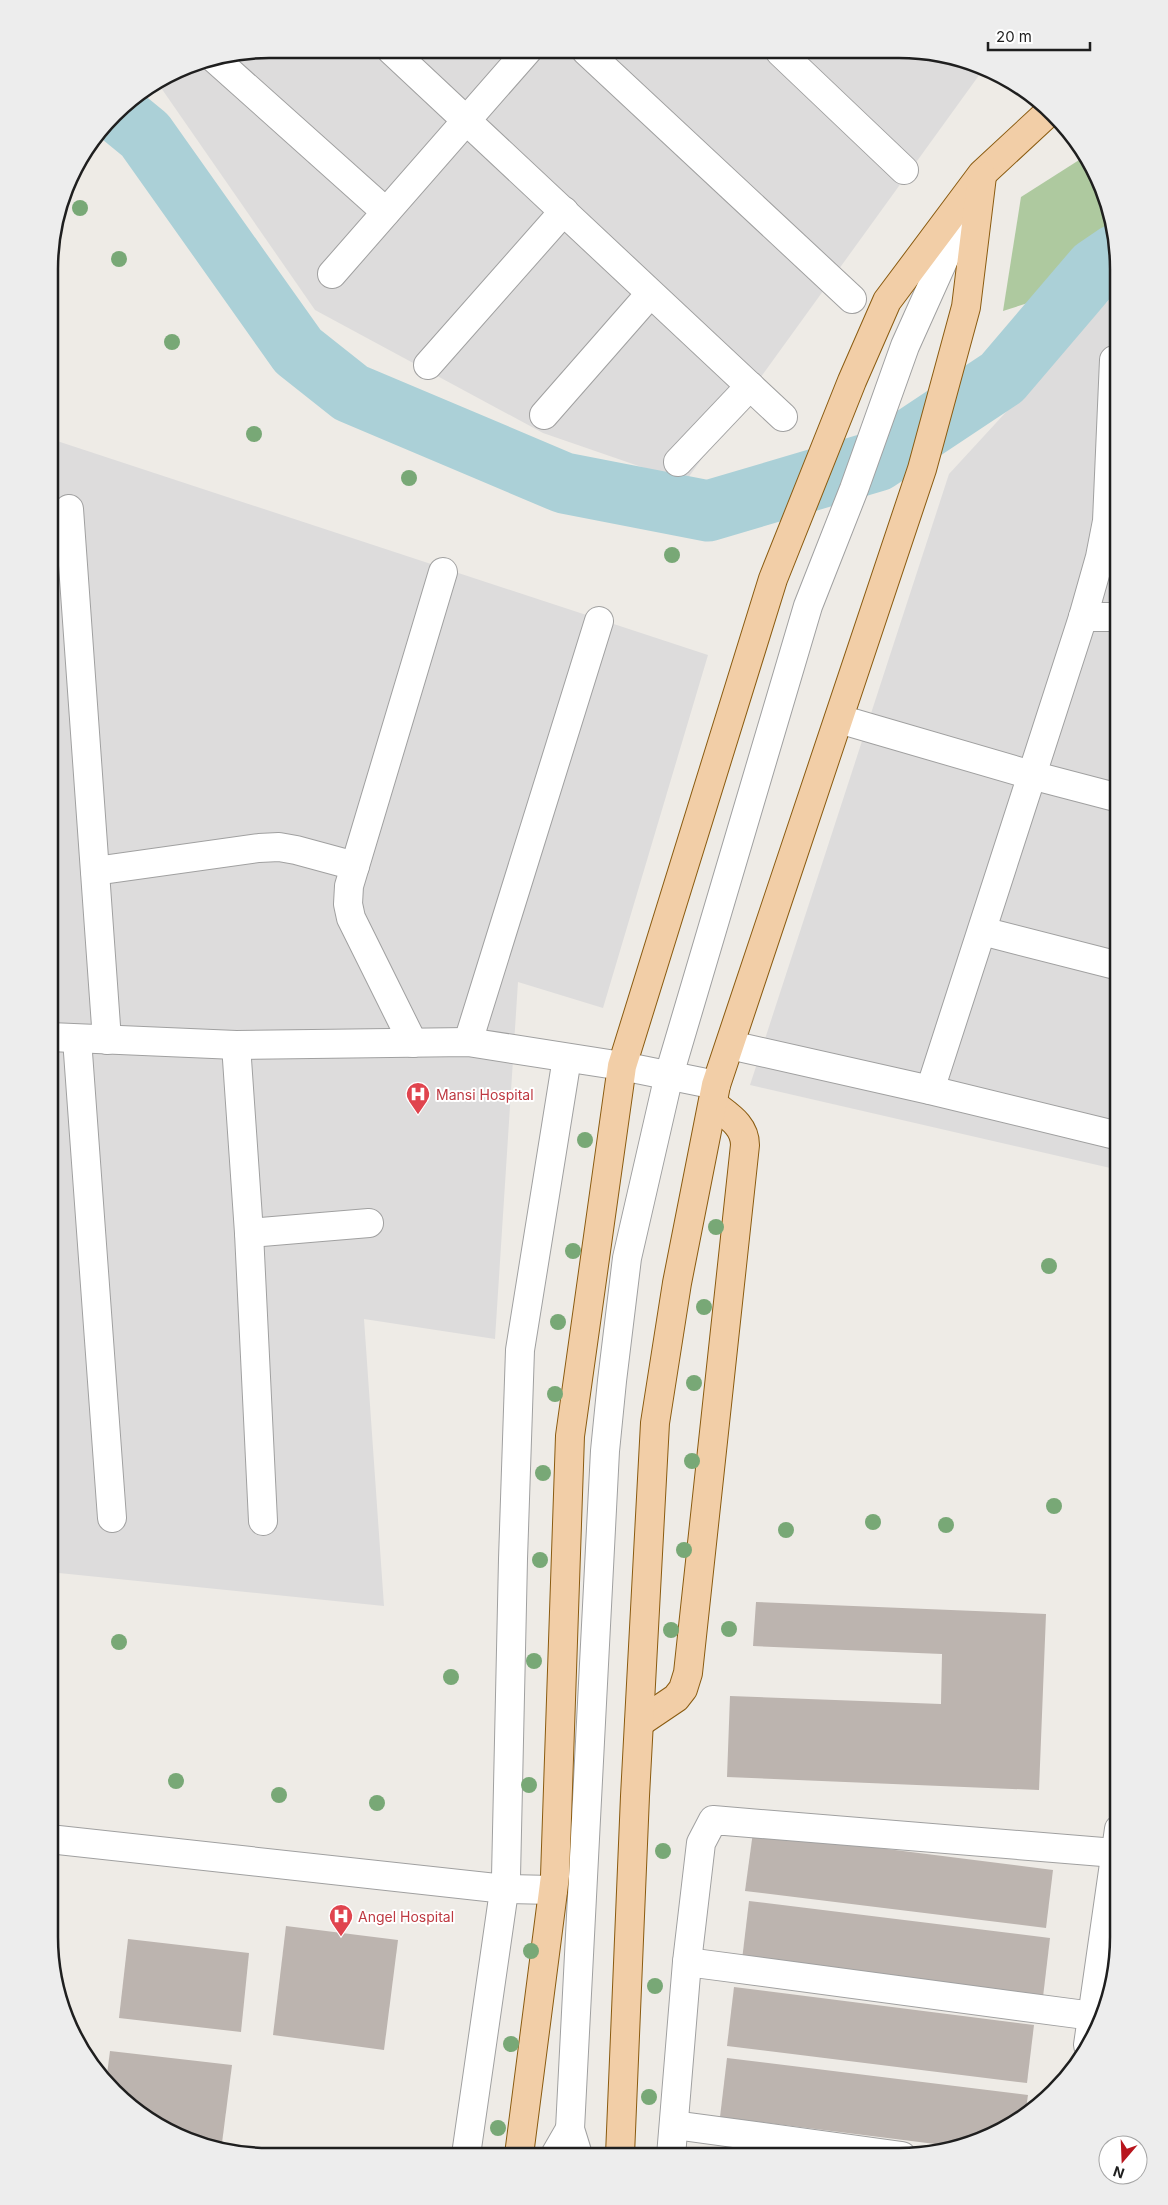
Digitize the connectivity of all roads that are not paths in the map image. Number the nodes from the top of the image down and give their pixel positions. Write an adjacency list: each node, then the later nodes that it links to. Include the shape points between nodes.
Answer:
1 (400, 58): 7 (street)
2 (521, 58): 7 (street)
3 (594, 58): 14 (street)
4 (786, 58): 8 (street)
5 (220, 64): 11 (street)
6 (1045, 115): 9 (main road)
7 (466, 119): 10 (street); 11 (street)
8 (904, 170)
9 (982, 174): 26 (main road, via 966,307 922,469); 41 (main road, via 887,301 852,380 773,579); 42 (street, via 905,346 808,606)
10 (564, 211): 13 (street); 15 (street)
11 (386, 212): 12 (street)
12 (332, 274)
13 (650, 294): 16 (street); 17 (street)
14 (852, 299)
15 (428, 365)
16 (750, 386): 18 (street); 20 (street)
17 (544, 415)
18 (783, 416)
19 (1110, 452): 23 (street, via 1107,521)
20 (678, 462)
21 (70, 509): 30 (street)
22 (443, 572): 29 (street)
23 (1083, 617): 24 (street); 27 (street)
24 (1110, 617)
25 (599, 621): 36 (street)
26 (839, 719): 27 (street); 39 (main road)
27 (1031, 775): 28 (street); 31 (street)
28 (1110, 796)
29 (355, 866): 30 (street, via 279,847); 37 (street, via 349,886 351,918)
30 (95, 871): 35 (street)
31 (982, 931): 32 (street); 43 (street)
32 (1110, 964)
33 (58, 1038): 34 (street)
34 (76, 1039): 35 (street); 48 (street)
35 (107, 1040): 38 (street)
36 (468, 1042): 37 (street); 40 (street)
37 (412, 1043): 38 (street)
38 (236, 1045): 47 (street)
39 (730, 1045): 43 (street); 44 (main road)
40 (567, 1058): 41 (street); 53 (street, via 520,1350)
41 (622, 1066): 42 (street); 54 (main road, via 570,1436)
42 (669, 1076): 44 (street); 60 (street, via 627,1258 605,1452)
43 (930, 1090): 45 (street)
44 (715, 1094): 50 (main road, via 677,1283 655,1423); 50 (main road, via 741,1127 745,1145 688,1673 676,1698)
45 (1110, 1134)
46 (369, 1223): 47 (street)
47 (249, 1233): 49 (street)
48 (112, 1518)
49 (263, 1521)
50 (639, 1723): 65 (main road)
51 (58, 1840): 53 (street)
52 (1110, 1841): 56 (street, via 713,1820 701,1843)
53 (506, 1889): 54 (street); 61 (street)
54 (553, 1890): 62 (main road)
55 (1110, 1892): 57 (street)
56 (686, 1962): 57 (street); 59 (street)
57 (1093, 2016): 58 (street)
58 (1092, 2023)
59 (674, 2125): 66 (street); 67 (street)
60 (570, 2129): 63 (street); 64 (street)
61 (467, 2148)
62 (520, 2148)
63 (559, 2148)
64 (576, 2148)
65 (620, 2148)
66 (672, 2148)
67 (843, 2148)

